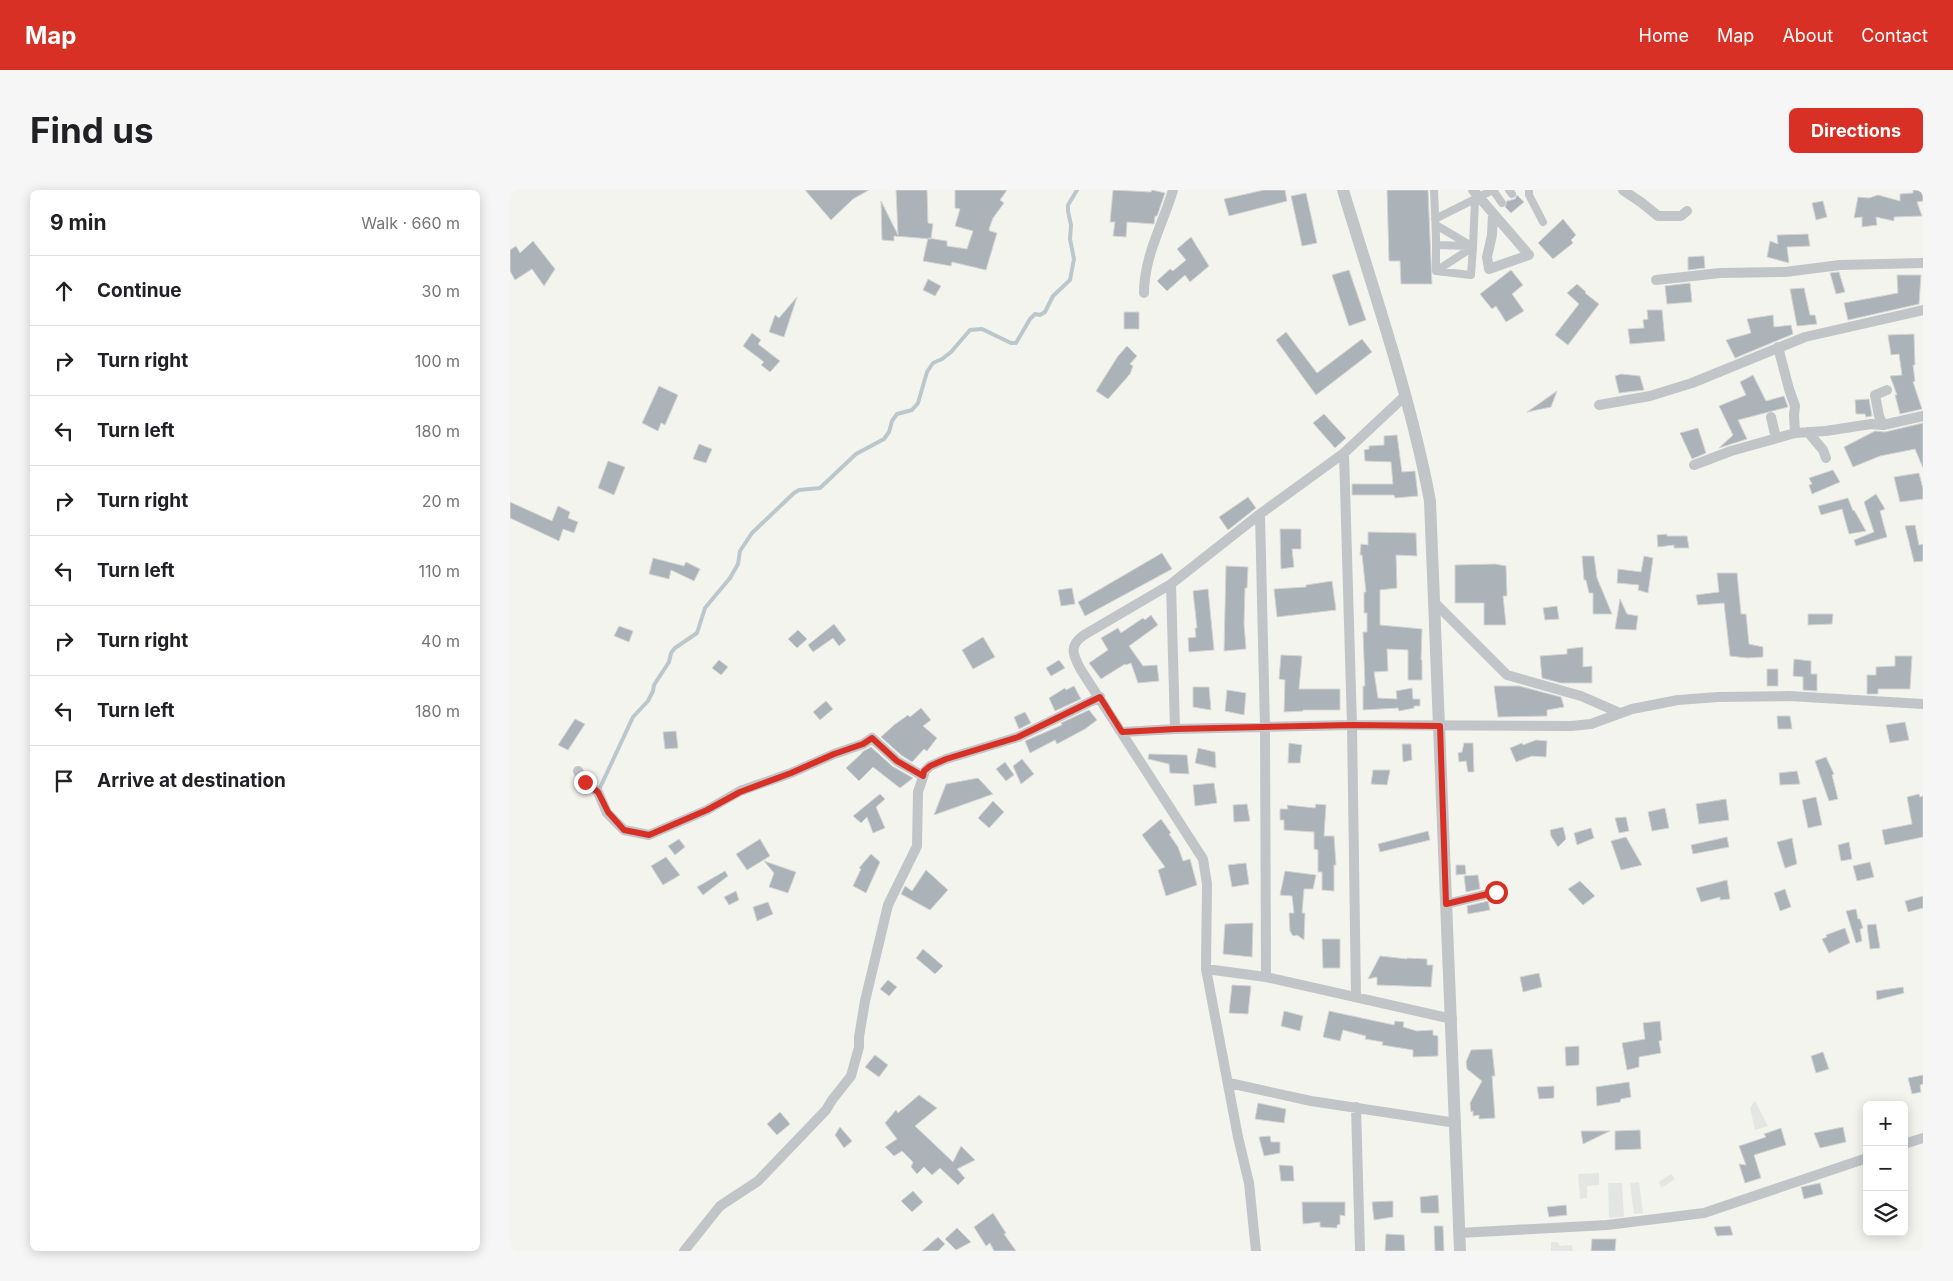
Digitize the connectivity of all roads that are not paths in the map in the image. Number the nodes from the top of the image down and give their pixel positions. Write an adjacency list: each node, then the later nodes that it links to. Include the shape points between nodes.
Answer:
1 (1173, 190): 18 (street, via 1150,253)
2 (1343, 190): 22 (street)
3 (1434, 190): 11 (street)
4 (1493, 190): 7 (street); 8 (street)
5 (1529, 190): 12 (street)
6 (1623, 190): 9 (street, via 1658,216 1681,216)
7 (1476, 196): 10 (street); 11 (street); 14 (street)
8 (1502, 203)
9 (1687, 211)
10 (1493, 214): 10 (street, via 1529,255 1489,269 1486,257)
11 (1436, 222): 13 (street); 14 (street)
12 (1543, 222)
13 (1436, 245): 14 (street); 16 (street)
14 (1473, 247): 16 (street); 16 (street, via 1471,275)
15 (1923, 263): 17 (street, via 1840,265 1785,272 1720,273)
16 (1436, 271)
17 (1656, 280)
18 (1144, 293)
19 (1923, 310): 20 (street, via 1805,337)
20 (1778, 347): 23 (street, via 1692,383 1650,396); 28 (street, via 1796,406)
21 (1887, 390): 26 (street, via 1875,395)
22 (1406, 395): 30 (street); 35 (street, via 1430,501)
23 (1599, 405)
24 (1923, 416): 26 (street)
25 (1771, 417): 29 (street)
26 (1883, 425): 27 (street)
27 (1808, 432): 28 (street); 31 (street)
28 (1795, 433): 29 (street)
29 (1776, 438): 32 (street)
30 (1344, 453): 33 (street); 39 (street)
31 (1826, 458)
32 (1694, 466)
33 (1260, 514): 34 (street); 41 (street)
34 (1170, 584): 36 (street, via 1078,639 1074,645 1072,655); 42 (street)
35 (1435, 603): 38 (street, via 1507,675 1581,696); 40 (street)
36 (1100, 697): 43 (street); 45 (street, via 1018,737 930,766)
37 (1923, 704): 38 (street, via 1789,696 1718,697 1678,700)
38 (1620, 713): 40 (street, via 1590,724 1571,726)
39 (1352, 725): 40 (street); 41 (street); 50 (street)
40 (1440, 726): 47 (street)
41 (1265, 728): 42 (street); 49 (street)
42 (1175, 729): 43 (street)
43 (1122, 732): 48 (street, via 1203,859 1207,884)
44 (578, 771): 45 (street, via 585,782 598,792 608,812 624,830 649,835 740,792 872,738 897,761)
45 (923, 776): 59 (street, via 918,792 917,846 888,905 850,1076 826,1110 758,1181 720,1206)
46 (1496, 892): 47 (street)
47 (1446, 904): 51 (street)
48 (1206, 969): 49 (street); 52 (street)
49 (1266, 978): 50 (street)
50 (1356, 997): 51 (street)
51 (1452, 1019): 54 (street)
52 (1229, 1083): 53 (street); 60 (street, via 1250,1182)
53 (1356, 1107): 54 (street); 61 (street)
54 (1456, 1123): 58 (street)
55 (1923, 1138): 56 (street)
56 (1908, 1143)
57 (1863, 1159): 58 (street, via 1704,1213 1607,1225)
58 (1459, 1233): 62 (street)
59 (684, 1251)
60 (1256, 1251)
61 (1360, 1251)
62 (1460, 1251)

